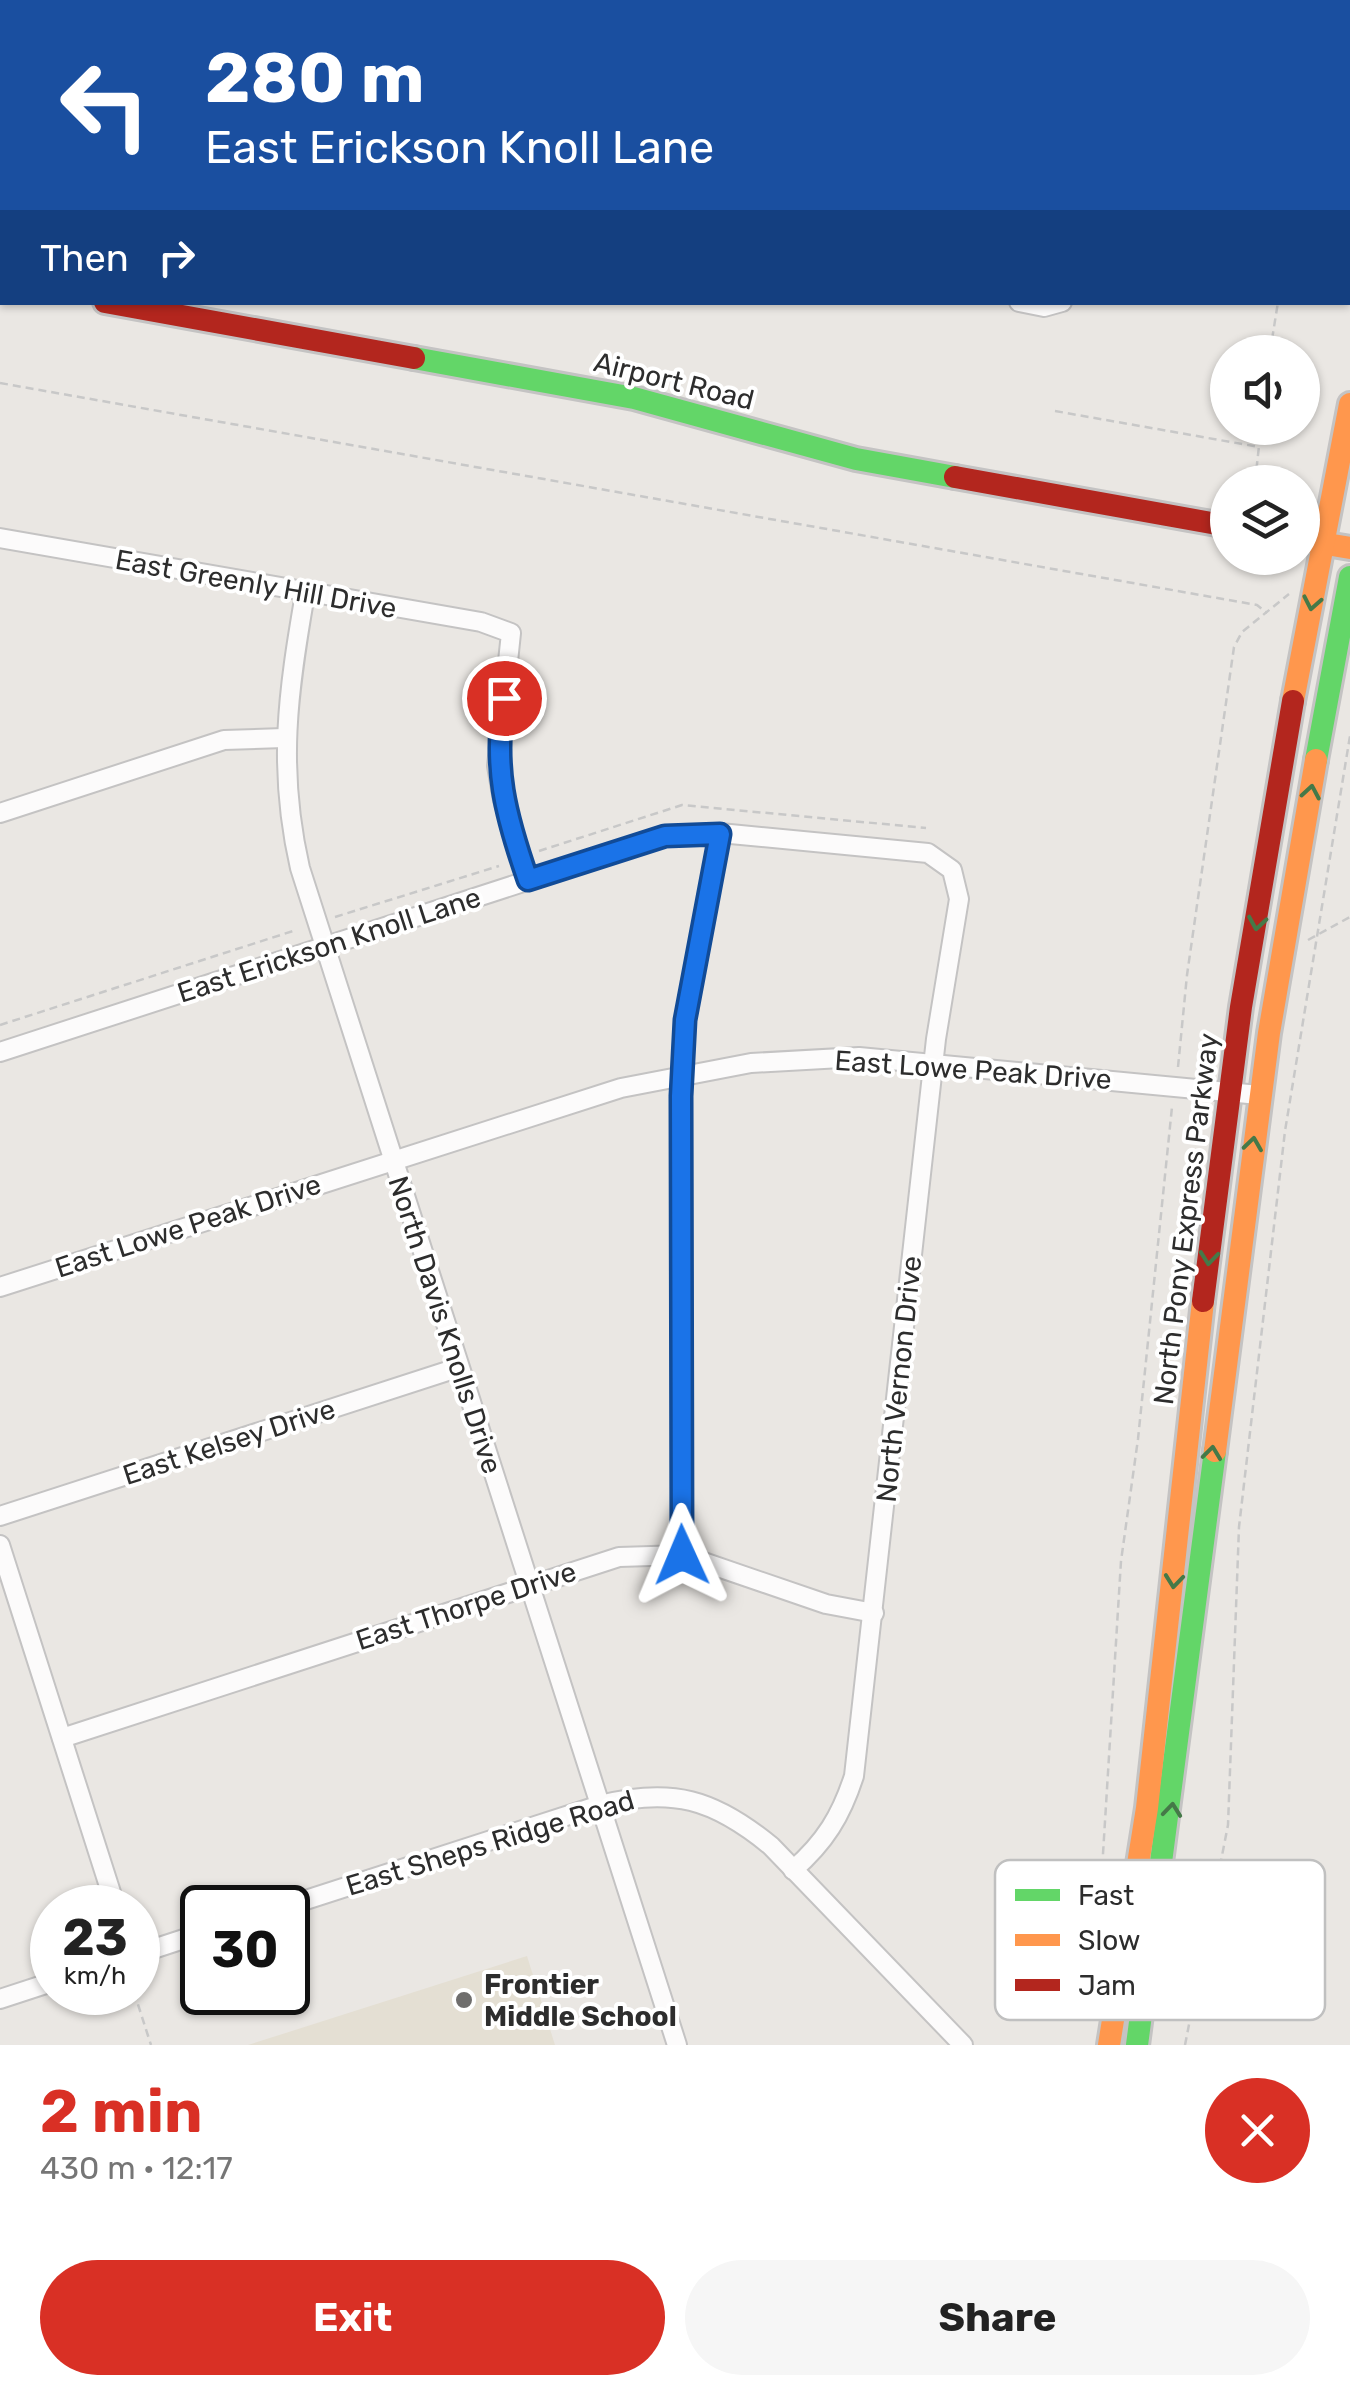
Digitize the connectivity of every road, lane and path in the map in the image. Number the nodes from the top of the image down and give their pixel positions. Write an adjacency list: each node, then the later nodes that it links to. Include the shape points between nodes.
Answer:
1 (121, 305): 10 (main road, Airport Road, via 634,398 856,459)
2 (1278, 305): 3 (path)
3 (1273, 335)
4 (0, 383): 18 (path, via 1257,605)
5 (1350, 404): 9 (main road, North Pony Express Parkway)
6 (1054, 411): 7 (path)
7 (1259, 447): 8 (path)
8 (1257, 465)
9 (1320, 515)
10 (1210, 523)
11 (0, 538): 17 (street, East Greenly Hill Drive)
12 (1320, 542): 13 (main road)
13 (1350, 548)
14 (1308, 575): 37 (main road, North Pony Express Parkway, one-way to 37)
15 (1350, 577): 31 (main road, North Pony Express Parkway, one-way to 15)
16 (1292, 585): 18 (path)
17 (305, 594): 20 (street, North Davis Knolls Drive); 25 (street, East Greenly Hill Drive, via 481,622 511,634 497,766)
18 (1267, 613): 35 (path, via 1234,646)
19 (1350, 736): 29 (path)
20 (284, 738): 21 (street, via 224,740); 30 (street, North Davis Knolls Drive, via 291,830)
21 (0, 813)
22 (720, 834): 24 (street, East Erickson Knoll Lane, via 928,853); 25 (street, East Erickson Knoll Lane, via 665,836); 36 (street, via 685,1020)
23 (499, 866): 26 (path)
24 (952, 870): 34 (street, North Vernon Drive, via 959,899)
25 (528, 880): 30 (street, East Erickson Knoll Lane)
26 (335, 917)
27 (1350, 917): 29 (path)
28 (294, 931): 32 (path)
29 (1316, 936): 31 (path); 53 (path, via 1285,1131 1239,1527)
30 (324, 948): 33 (street, East Erickson Knoll Lane); 40 (street, North Davis Knolls Drive)
31 (1281, 957): 38 (main road, North Pony Express Parkway)
32 (0, 1025)
33 (0, 1052)
34 (934, 1062): 36 (street, East Lowe Peak Drive, via 812,1058); 37 (street, East Lowe Peak Drive); 47 (street, North Vernon Drive)
35 (1178, 1068)
36 (682, 1074): 40 (street, East Lowe Peak Drive); 45 (street)
37 (1228, 1092): 38 (street, East Lowe Peak Drive); 51 (main road, North Pony Express Parkway, one-way to 51)
38 (1260, 1095): 52 (main road, North Pony Express Parkway, one-way to 38)
39 (1172, 1107): 50 (path, via 1121,1561)
40 (392, 1160): 41 (street, East Lowe Peak Drive); 42 (street, North Davis Knolls Drive)
41 (0, 1288)
42 (457, 1368): 43 (street, East Kelsey Drive); 46 (street, North Davis Knolls Drive)
43 (0, 1516)
44 (0, 1545): 48 (street)
45 (682, 1555): 46 (street, East Thorpe Drive, via 619,1556); 47 (street, East Thorpe Drive, via 826,1604)
46 (529, 1586): 48 (street, East Thorpe Drive); 49 (street, North Davis Knolls Drive)
47 (874, 1612): 54 (street, North Vernon Drive, via 854,1776 841,1817)
48 (62, 1738): 55 (street)
49 (600, 1805): 54 (street, East Sheps Ridge Road, via 648,1795 706,1804 741,1822); 56 (street, East Sheps Ridge Road); 64 (street, North Davis Knolls Drive)
50 (1103, 1860)
51 (1138, 1860)
52 (1166, 1860)
53 (1221, 1860)
54 (794, 1870): 65 (street, East Sheps Ridge Road)
55 (109, 1885)
56 (310, 1899)
57 (30, 1989): 58 (street)
58 (0, 1999)
59 (141, 2015): 63 (path)
60 (1113, 2020): 66 (main road, North Pony Express Parkway, one-way to 66)
61 (1141, 2020): 67 (main road, North Pony Express Parkway, one-way to 61)
62 (1190, 2020): 68 (path)
63 (151, 2045)
64 (677, 2045)
65 (963, 2045)
66 (1109, 2045)
67 (1137, 2045)
68 (1185, 2045)

